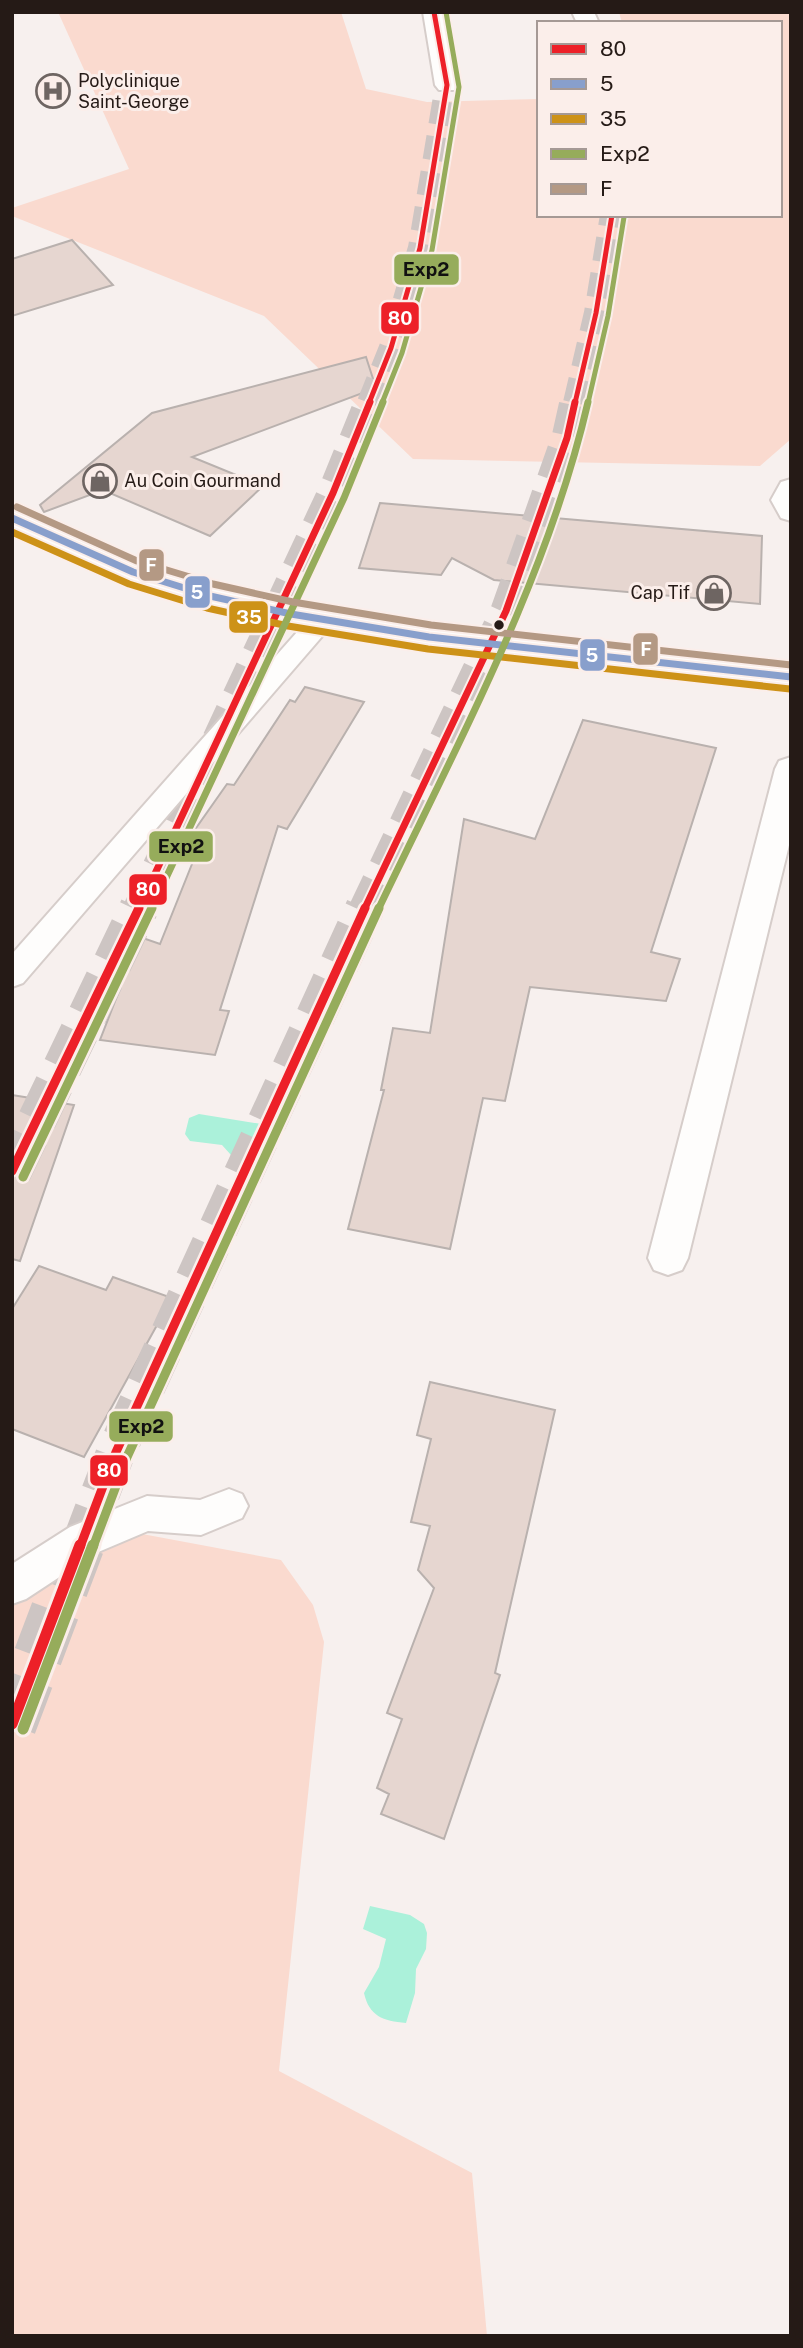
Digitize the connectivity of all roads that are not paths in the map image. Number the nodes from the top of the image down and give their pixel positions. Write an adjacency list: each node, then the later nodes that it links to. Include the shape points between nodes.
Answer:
1 (434, 12): 2 (main road)
2 (447, 85)
3 (791, 488): 4 (main road, via 786,500)
4 (791, 512)
5 (12, 518): 6 (main road, via 133,572 210,596)
6 (322, 620): 7 (main road, via 522,649); 9 (lane)
7 (791, 677)
8 (791, 769): 10 (main road)
9 (12, 975)
10 (668, 1258)
11 (229, 1506): 12 (lane, via 201,1518 147,1513 83,1540)
12 (12, 1586)

